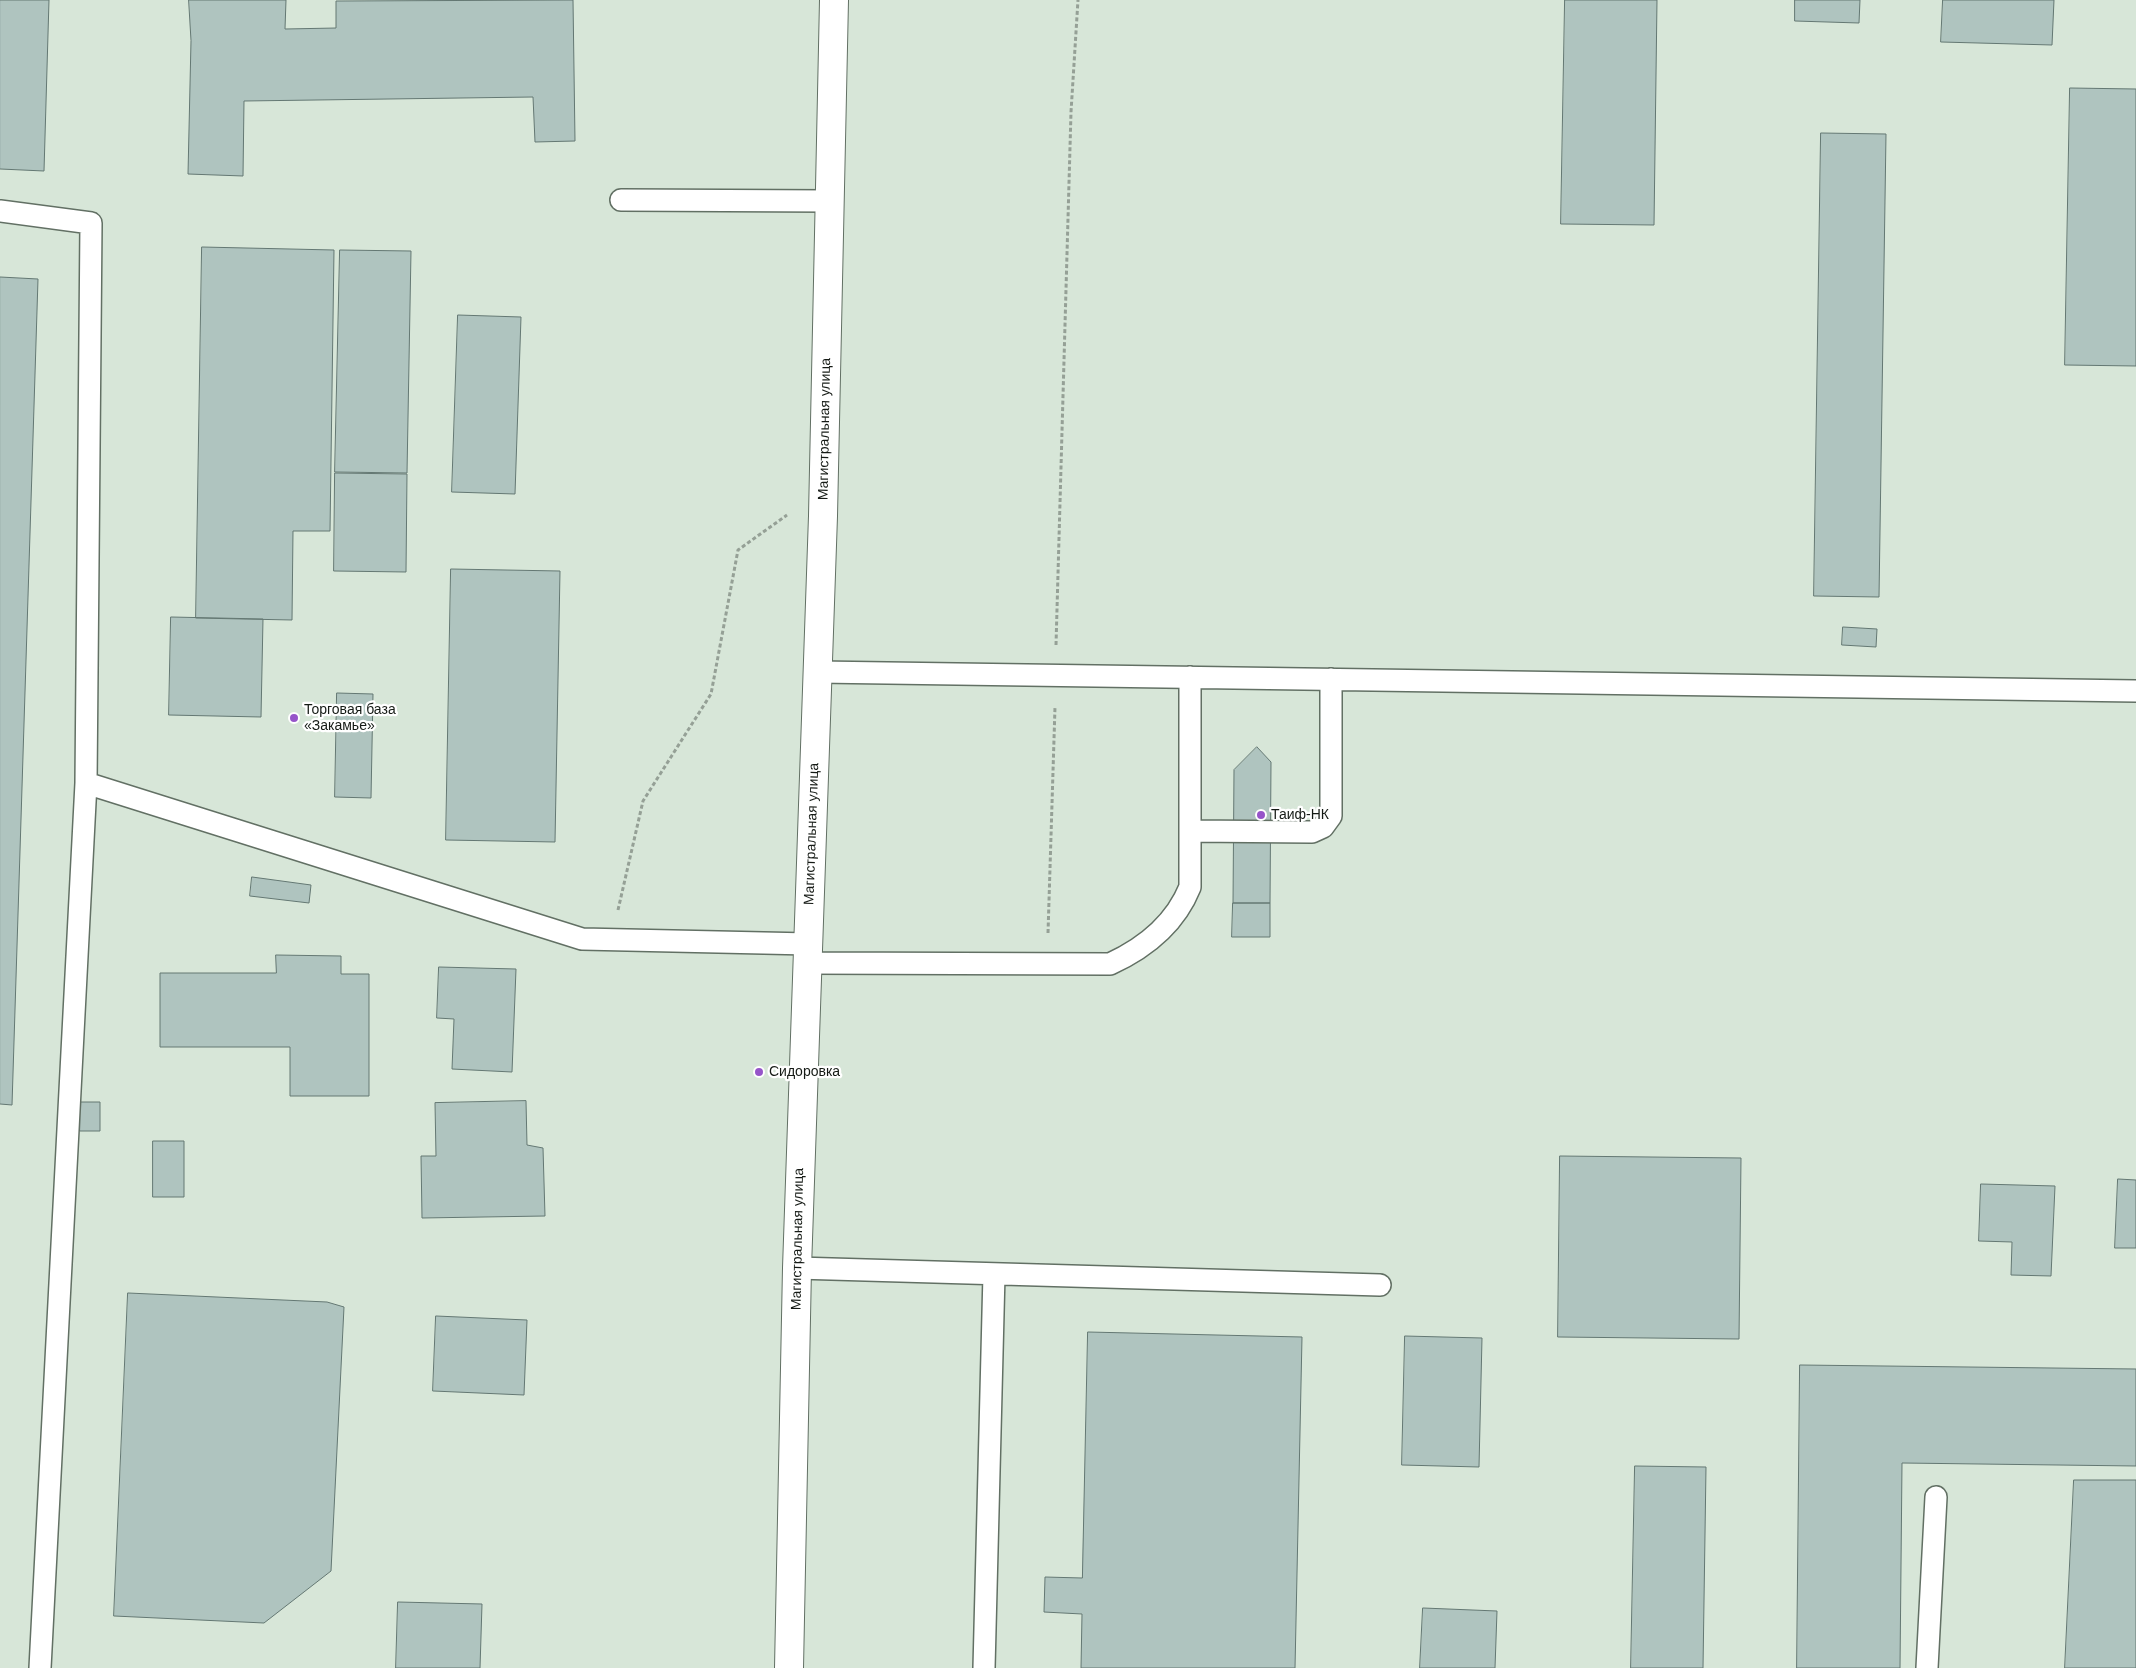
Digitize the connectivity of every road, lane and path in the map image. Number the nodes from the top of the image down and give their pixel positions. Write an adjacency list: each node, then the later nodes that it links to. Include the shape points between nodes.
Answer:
1 (834, 0): 4 (main road, Магистральная улица)
2 (1078, 0): 8 (path, via 1071,112)
3 (620, 200): 4 (lane)
4 (830, 201): 7 (main road, Магистральная улица)
5 (0, 211): 12 (lane, via 90,223)
6 (787, 515): 14 (path, via 738,550 711,694 643,801)
7 (818, 672): 8 (lane); 15 (main road, Магистральная улица)
8 (1056, 676): 9 (lane); 16 (path)
9 (1190, 677): 10 (lane); 13 (lane)
10 (1331, 679): 11 (lane); 13 (lane, via 1331,816 1322,827 1312,832)
11 (2136, 691)
12 (86, 783): 14 (lane, via 582,939); 21 (lane)
13 (1190, 831): 16 (lane, via 1190,887 1174,916 1154,937 1110,964)
14 (611, 939): 15 (lane)
15 (808, 953): 16 (lane); 17 (main road, Магистральная улица)
16 (1047, 963)
17 (797, 1268): 18 (lane); 22 (main road, Магистральная улица)
18 (994, 1274): 19 (lane); 23 (lane)
19 (1380, 1285)
20 (1936, 1497): 24 (lane)
21 (40, 1668)
22 (789, 1668)
23 (984, 1668)
24 (1926, 1668)

